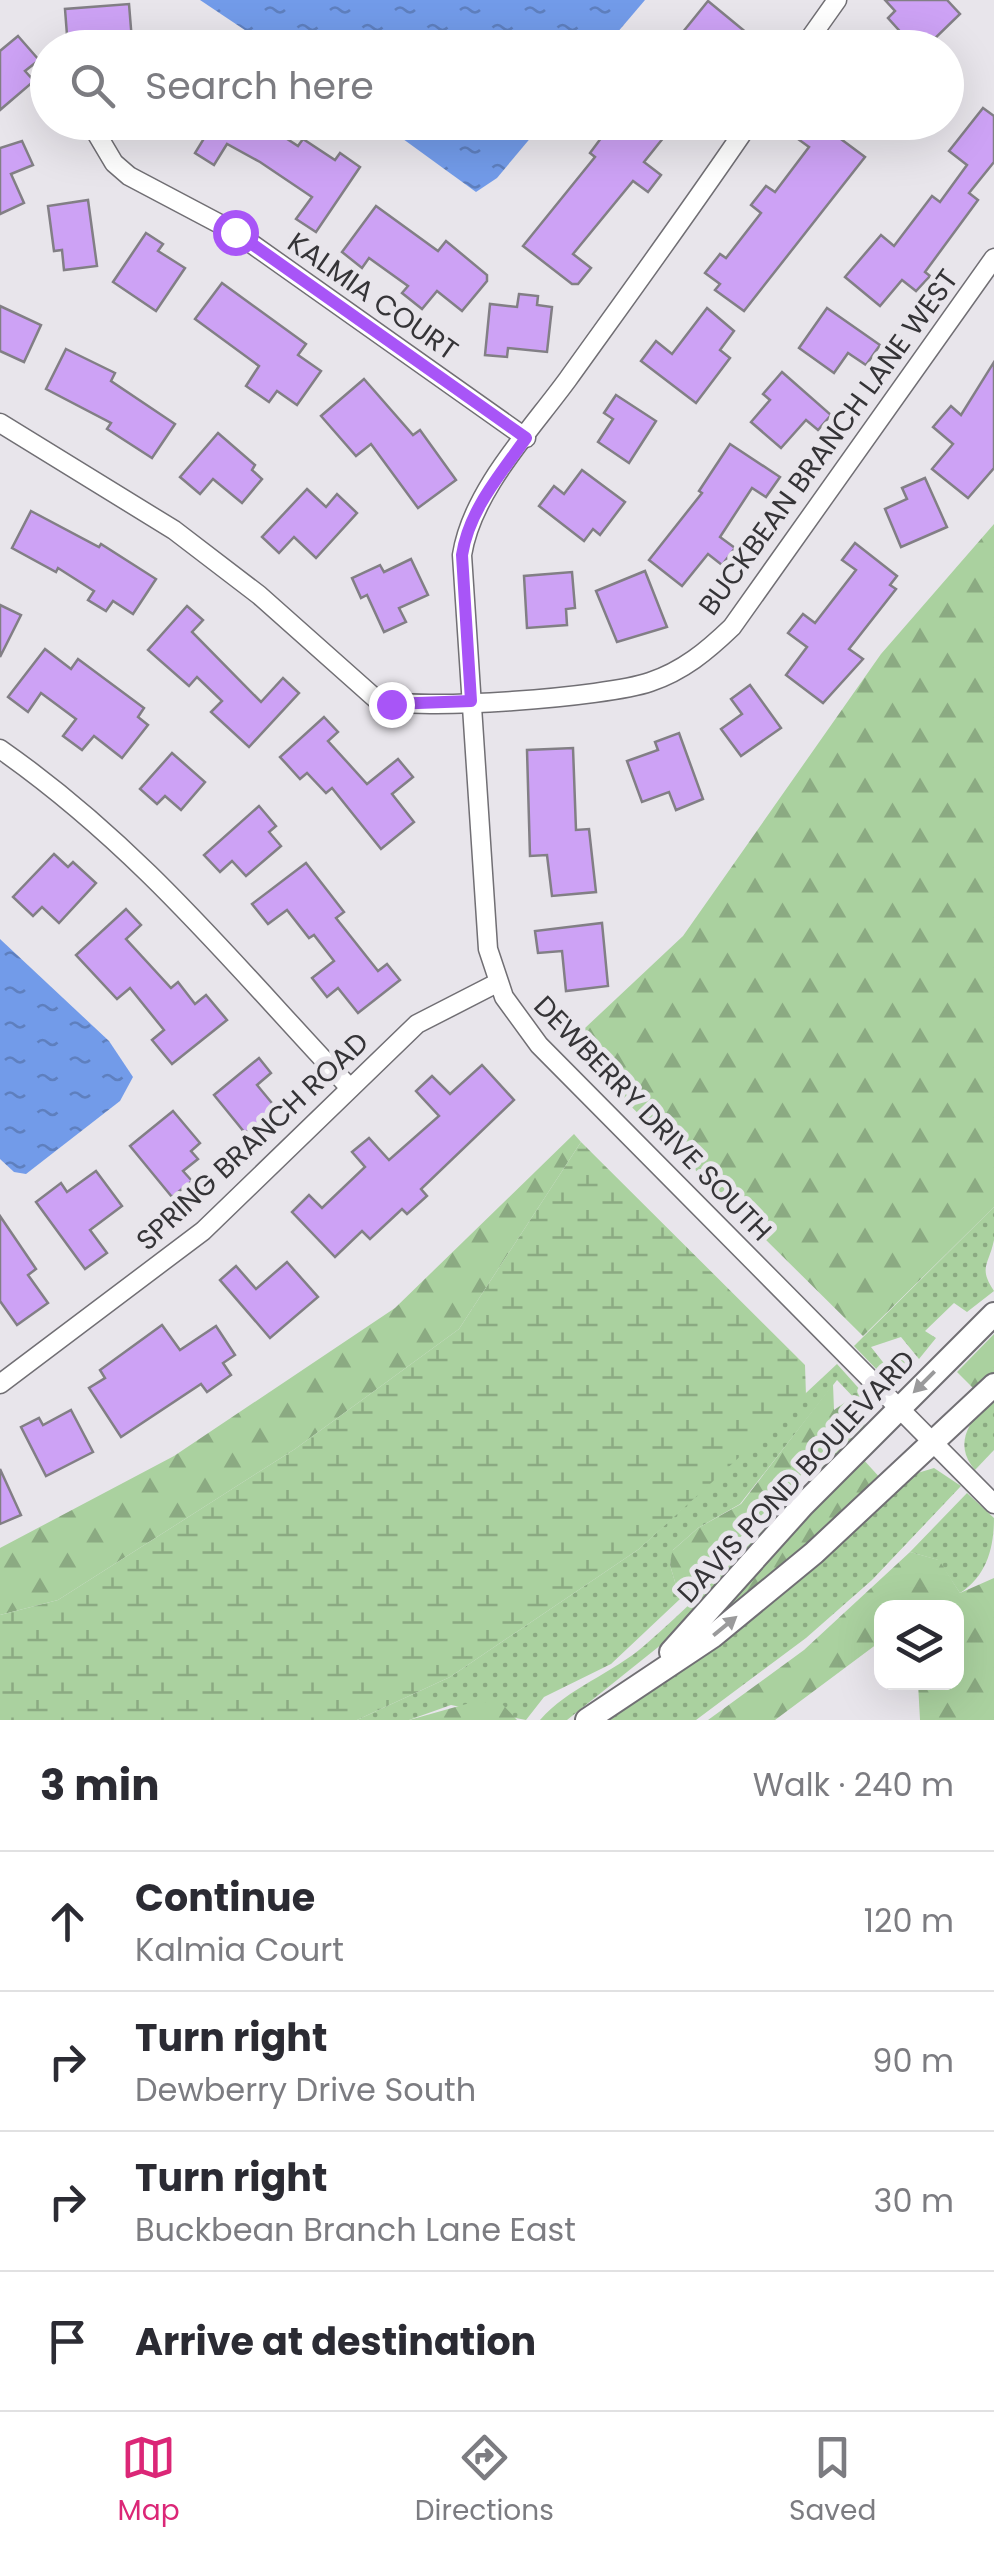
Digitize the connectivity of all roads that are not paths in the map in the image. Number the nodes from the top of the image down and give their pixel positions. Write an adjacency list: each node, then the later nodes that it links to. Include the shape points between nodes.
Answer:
1 (837, 0): 2 (street)
2 (816, 30)
3 (100, 140): 7 (street, KALMIA COURT, via 129,176 235,232)
4 (737, 140): 7 (street, DEWBERRY DRIVE SOUTH)
5 (994, 258): 8 (street, BUCKBEAN BRANCH LANE WEST, via 732,627 705,652 674,672 623,690)
6 (0, 422): 8 (street, BUCKBEAN BRANCH LANE WEST, via 174,530 376,700)
7 (526, 438): 8 (street, DEWBERRY DRIVE SOUTH, via 465,534)
8 (471, 701): 10 (street, DEWBERRY DRIVE SOUTH, via 482,910)
9 (0, 749): 11 (street, via 156,876)
10 (497, 983): 11 (street, SPRING BRANCH ROAD, via 425,1018); 15 (street, DEWBERRY DRIVE SOUTH, via 539,1046)
11 (350, 1088): 13 (street, SPRING BRANCH ROAD, via 203,1230)
12 (994, 1314): 15 (street, DAVIS POND BOULEVARD, one-way to 15)
13 (0, 1384)
14 (994, 1385): 16 (street, DAVIS POND BOULEVARD)
15 (897, 1410): 16 (street, DEWBERRY DRIVE SOUTH); 18 (street, DAVIS POND BOULEVARD)
16 (933, 1443): 17 (street, DEWBERRY DRIVE SOUTH); 18 (street, DAVIS POND BOULEVARD, one-way to 16, via 713,1636)
17 (994, 1504)
18 (644, 1680): 19 (street, DAVIS POND BOULEVARD)
19 (588, 1720)

